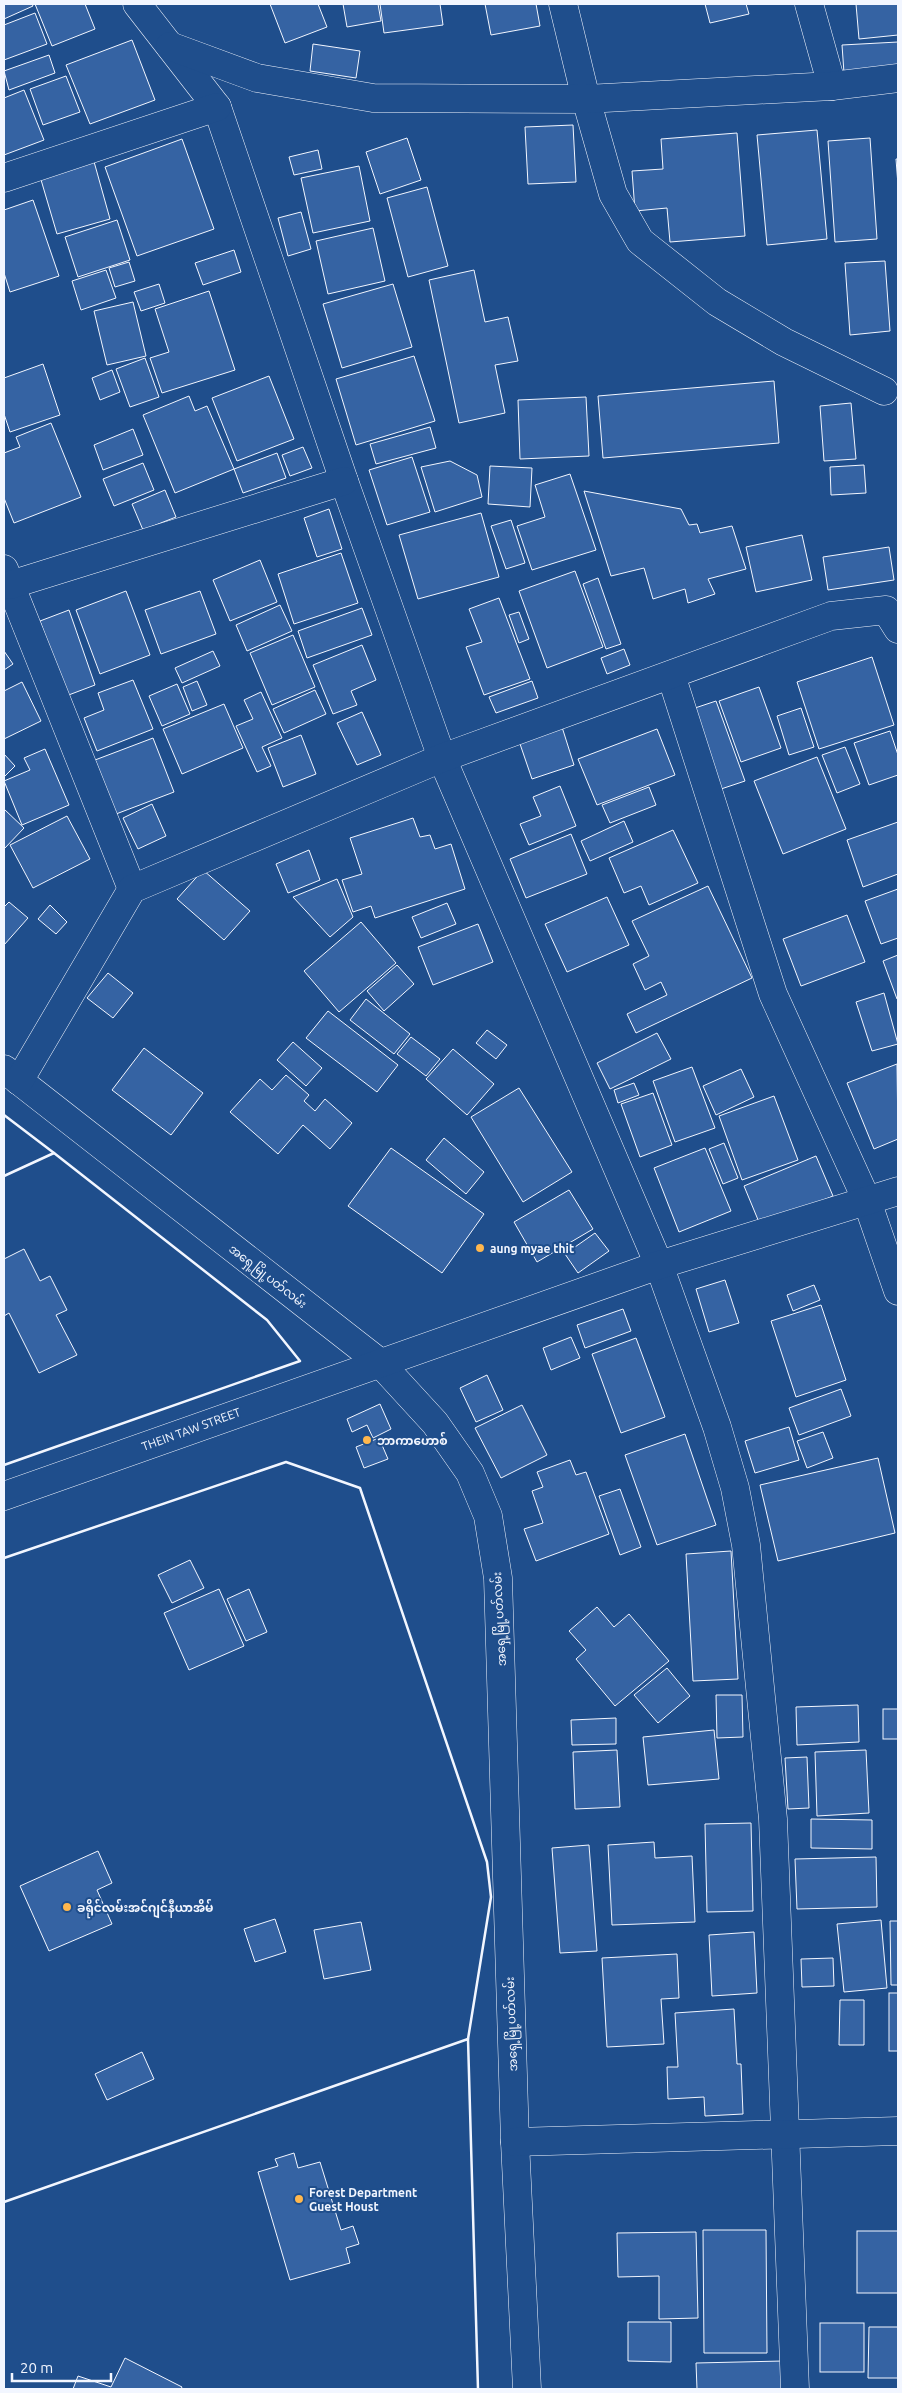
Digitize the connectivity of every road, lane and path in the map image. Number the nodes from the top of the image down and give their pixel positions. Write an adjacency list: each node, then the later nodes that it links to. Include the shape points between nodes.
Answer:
1 (137, 4): 4 (street)
2 (563, 4): 7 (street)
3 (808, 4): 6 (street)
4 (170, 46): 7 (street, via 257,78 373,98); 8 (street)
5 (898, 78): 6 (street)
6 (832, 86): 7 (street)
7 (586, 98): 10 (street, via 613,194 640,241 725,307 784,342)
8 (217, 107): 9 (street); 11 (street)
9 (4, 178)
10 (884, 391)
11 (344, 481): 12 (street); 15 (street)
12 (7, 577): 16 (street)
13 (898, 629): 14 (street, via 886,610 831,616)
14 (671, 675): 15 (street); 19 (street, via 774,994)
15 (442, 758): 16 (street); 20 (street)
16 (132, 889): 17 (street)
17 (12, 1075): 22 (street, အရှေ့မြို့ပတ်လမ်း)
18 (898, 1191): 19 (street, THEIN TAW STREET)
19 (867, 1201): 20 (street, THEIN TAW STREET); 21 (street)
20 (659, 1265): 22 (street, THEIN TAW STREET); 25 (street, via 717,1427 735,1488 746,1545 773,1819)
21 (898, 1291)
22 (379, 1362): 23 (street, THEIN TAW STREET); 26 (street, အရှေ့မြို့ပတ်လမ်း, via 435,1423 470,1473 488,1516 498,1578)
23 (4, 1496)
24 (898, 2131): 25 (street)
25 (784, 2134): 26 (street); 28 (street)
26 (515, 2142): 27 (street, အရှေ့မြို့ပတ်လမ်း)
27 (527, 2389)
28 (795, 2389)

